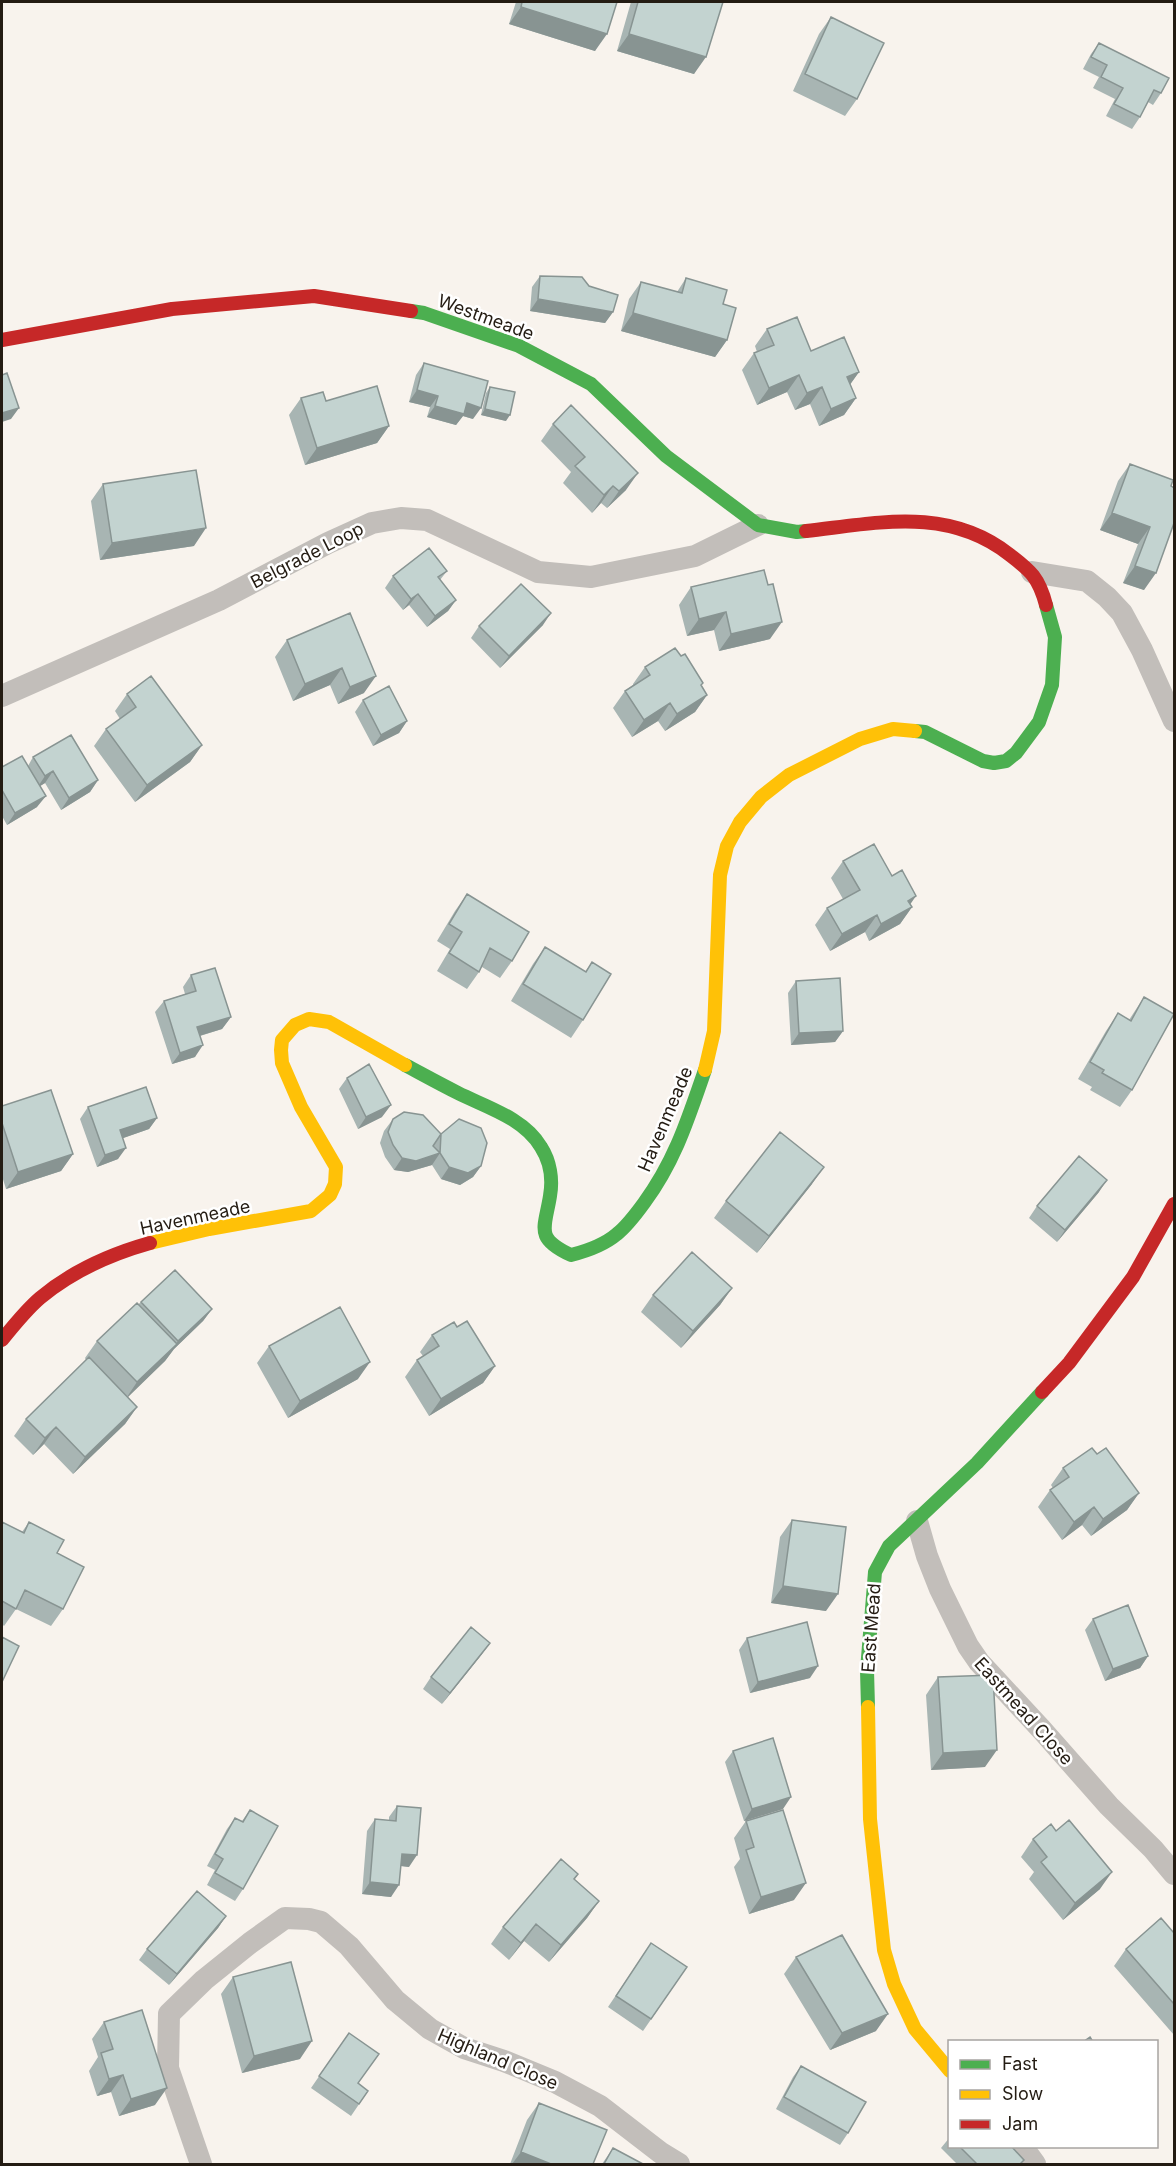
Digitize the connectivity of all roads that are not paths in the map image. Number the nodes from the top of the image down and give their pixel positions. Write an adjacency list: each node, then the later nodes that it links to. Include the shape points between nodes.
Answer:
1 (2, 340): 2 (street, Westmeade, via 172,309 314,296 424,313 519,346 591,384 666,456)
2 (758, 525): 3 (street, Westmeade, via 797,532 903,520 953,525 994,542); 4 (street, Belgrade Loop, via 695,556 591,577 538,572 427,520 401,518 372,523 219,600)
3 (1032, 572): 5 (street, via 1087,581 1107,597 1122,613); 7 (street, Havenmeade, via 1044,596 1055,638 1052,685 1039,722 1017,753 1006,761 983,761 925,732 893,729 860,739 789,775 761,797 740,822 727,846 720,875 714,1031 708,1063 675,1153 660,1181 616,1235 571,1255 554,1246 544,1233 552,1174 545,1153 531,1133 329,1022 314,1018 295,1023 282,1040 281,1054 291,1090 337,1168 336,1183 327,1200 311,1211 171,1237 119,1254 47,1292)
4 (2, 696)
5 (1174, 721)
6 (1174, 1204): 8 (street, East Mead, via 1133,1277 1069,1363 977,1463)
7 (2, 1340)
8 (917, 1521): 9 (street, Eastmead Close, via 940,1589 979,1662); 10 (street, East Mead, via 889,1546 875,1572 867,1670 870,1819 884,1950 894,1984 915,2029)
9 (1174, 1874)
10 (948, 2069)
11 (1023, 2148): 14 (street)
12 (201, 2164): 13 (street, Highland Close, via 168,2068 169,2014 204,1980 285,1918 321,1922 350,1946 395,2000 430,2029 464,2048 555,2082 600,2106)
13 (679, 2164)
14 (1035, 2164)

